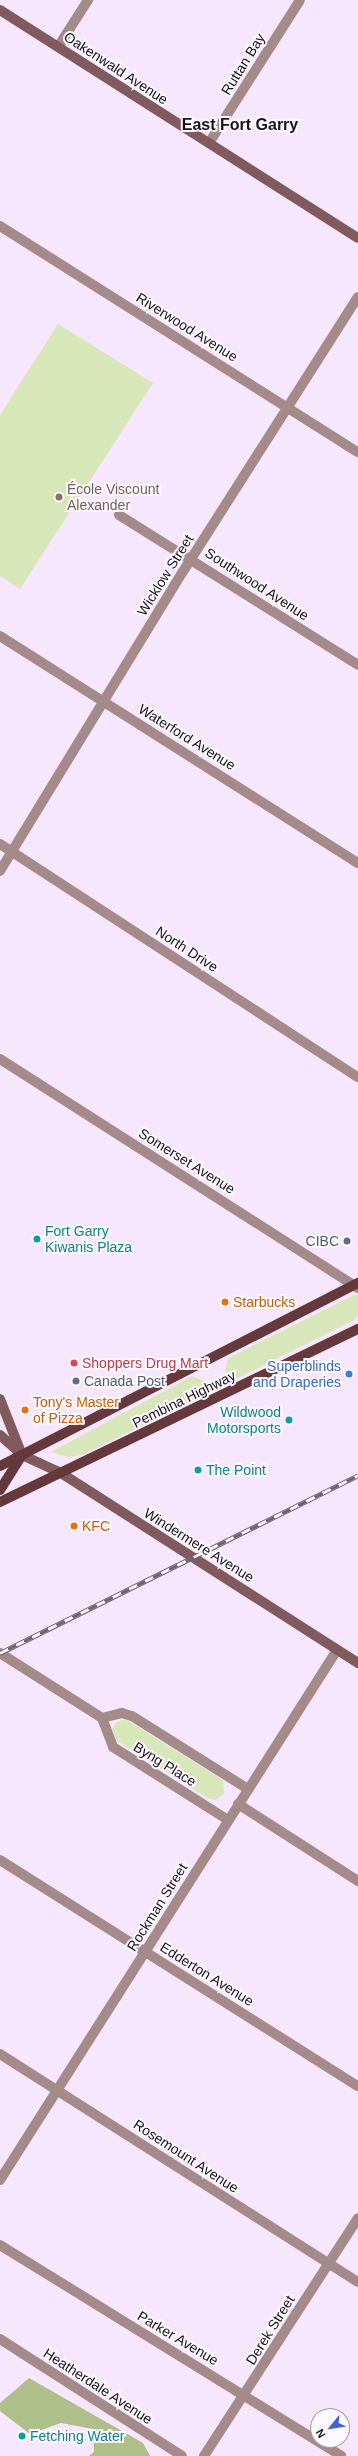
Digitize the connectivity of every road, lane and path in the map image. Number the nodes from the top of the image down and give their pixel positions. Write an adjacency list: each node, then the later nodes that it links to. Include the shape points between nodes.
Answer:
1 (88, 0): 4 (street)
2 (300, 0): 5 (street, Ruttan Bay)
3 (0, 10): 4 (street, Oakenwald Avenue)
4 (58, 47): 5 (street, Oakenwald Avenue)
5 (209, 143): 7 (street, Oakenwald Avenue)
6 (0, 226): 9 (street, Riverwood Avenue)
7 (358, 238)
8 (358, 297): 9 (street, Wicklow Street)
9 (288, 408): 10 (street, Riverwood Avenue); 12 (street, Wicklow Street)
10 (358, 452)
11 (119, 515): 12 (street, Southwood Avenue)
12 (191, 558): 14 (street, Southwood Avenue); 15 (street, Wicklow Street)
13 (0, 636): 15 (street, Waterford Avenue)
14 (358, 666)
15 (105, 703): 17 (street, Wicklow Street); 18 (street, Waterford Avenue)
16 (0, 844): 17 (street, North Drive)
17 (12, 852): 19 (street, Wicklow Street); 21 (street, North Drive)
18 (358, 863)
19 (0, 871)
20 (0, 1059): 22 (street, Somerset Avenue)
21 (358, 1077)
22 (357, 1285): 26 (main road, Pembina Highway)
23 (358, 1329): 28 (main road, Pembina Highway)
24 (0, 1399): 26 (street)
25 (0, 1435): 26 (street, Windermere Avenue)
26 (22, 1455): 27 (main road, Pembina Highway); 28 (street, Windermere Avenue); 29 (main road)
27 (0, 1466)
28 (61, 1473): 30 (main road, Pembina Highway); 31 (street, Windermere Avenue)
29 (0, 1490)
30 (0, 1502)
31 (337, 1650): 33 (street, Windermere Avenue); 35 (street, Rockman Street)
32 (0, 1653): 34 (street)
33 (358, 1663)
34 (102, 1718): 35 (street, Byng Place, via 122,1713 132,1716); 37 (street, Byng Place, via 113,1747)
35 (248, 1789): 36 (street, Rockman Street)
36 (238, 1804): 37 (street, Rockman Street); 39 (street)
37 (228, 1820): 40 (street, Rockman Street)
38 (0, 1860): 40 (street, Edderton Avenue)
39 (358, 1881)
40 (146, 1952): 42 (street, Edderton Avenue); 43 (street, Rockman Street)
41 (0, 2054): 43 (street, Rosemount Avenue)
42 (358, 2086)
43 (57, 2090): 44 (street, Rockman Street); 47 (street, Rosemount Avenue)
44 (0, 2180)
45 (358, 2218): 47 (street, Derek Street)
46 (0, 2245): 50 (street, Parker Avenue)
47 (328, 2263): 48 (street, Rosemount Avenue); 50 (street, Derek Street)
48 (358, 2282)
49 (0, 2339): 51 (street, Heatherdale Avenue)
50 (245, 2395): 52 (street, Derek Street); 53 (street, Parker Avenue)
51 (182, 2456)
52 (204, 2456)
53 (341, 2456)

